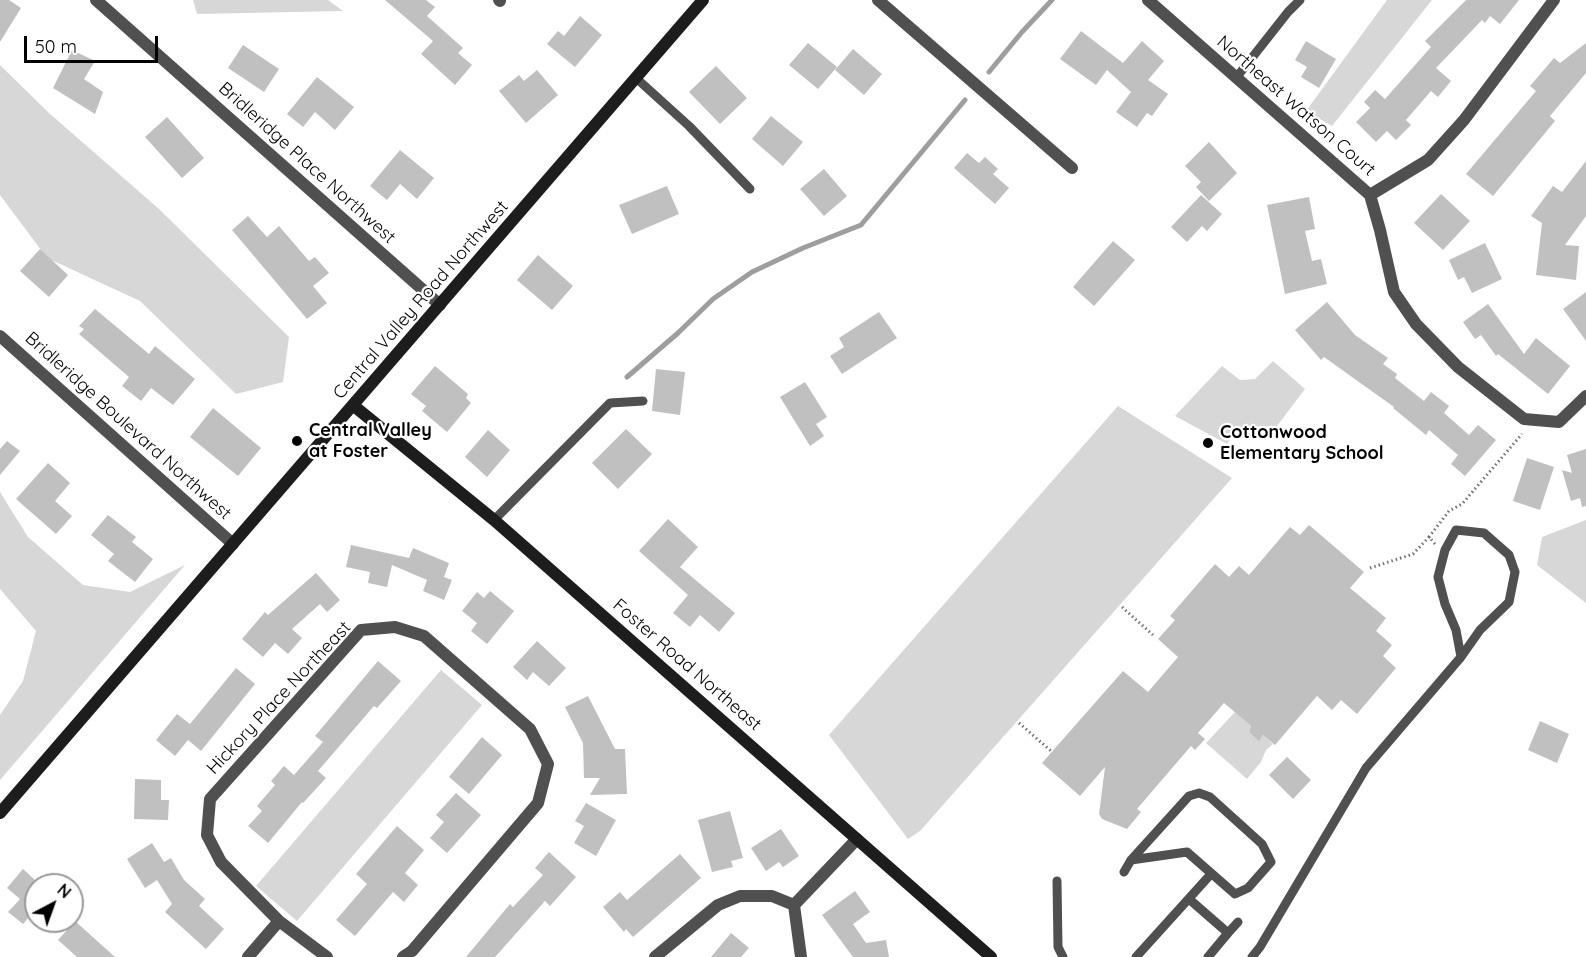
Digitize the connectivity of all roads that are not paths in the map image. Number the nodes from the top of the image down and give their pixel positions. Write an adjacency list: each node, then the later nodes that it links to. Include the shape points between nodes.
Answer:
1 (96, 0): 12 (street, Bridleridge Place Northwest)
2 (703, 0): 7 (main road, Central Valley Road Northwest)
3 (878, 0): 9 (street)
4 (1148, 0): 8 (street, Northeast Watson Court)
5 (1300, 0): 8 (lane)
6 (1554, 0): 11 (street, via 1464,120 1428,160)
7 (636, 78): 10 (lane); 12 (main road, Central Valley Road Northwest)
8 (1236, 78): 11 (street, Northeast Watson Court)
9 (1072, 168)
10 (750, 189)
11 (1370, 195): 14 (street, Northeast Watson Court, via 1394,292 1416,324 1458,367 1524,419 1559,422)
12 (440, 305): 16 (main road, Central Valley Road Northwest)
13 (0, 336): 18 (street, Bridleridge Boulevard Northwest)
14 (1586, 396)
15 (643, 401): 17 (lane, via 610,403)
16 (354, 406): 17 (main road, Foster Road Northeast); 18 (main road, Central Valley Road Northwest)
17 (494, 520): 21 (main road, Foster Road Northeast)
18 (233, 544): 20 (main road, Central Valley Road Northwest)
19 (1461, 657): 19 (lane, via 1438,577 1456,530 1484,533 1509,555 1515,572 1509,602 1480,630); 40 (lane, via 1366,768)
20 (0, 813)
21 (857, 839): 27 (street); 36 (main road, Foster Road Northeast)
22 (1131, 860): 23 (lane); 24 (lane, via 1187,852); 24 (lane, via 1189,796 1199,793 1210,797 1262,844 1271,862 1248,888 1234,894)
23 (1124, 872)
24 (1211, 874): 26 (lane)
25 (1057, 881): 37 (lane, via 1058,947)
26 (1188, 899): 30 (lane); 38 (lane)
27 (794, 905): 34 (street, via 772,896 740,896 718,905); 35 (street)
28 (279, 921): 31 (street); 32 (street, Hickory Place Northeast); 33 (street, Hickory Place Northeast, via 221,862 207,835 210,799 361,630 395,627 424,636 530,729 548,764 538,803)
29 (1238, 922): 30 (lane)
30 (1228, 933): 39 (lane)
31 (248, 957)
32 (327, 957)
33 (403, 957)
34 (655, 957)
35 (801, 957)
36 (991, 957)
37 (1063, 957)
38 (1136, 957)
39 (1208, 957)
40 (1252, 957)

